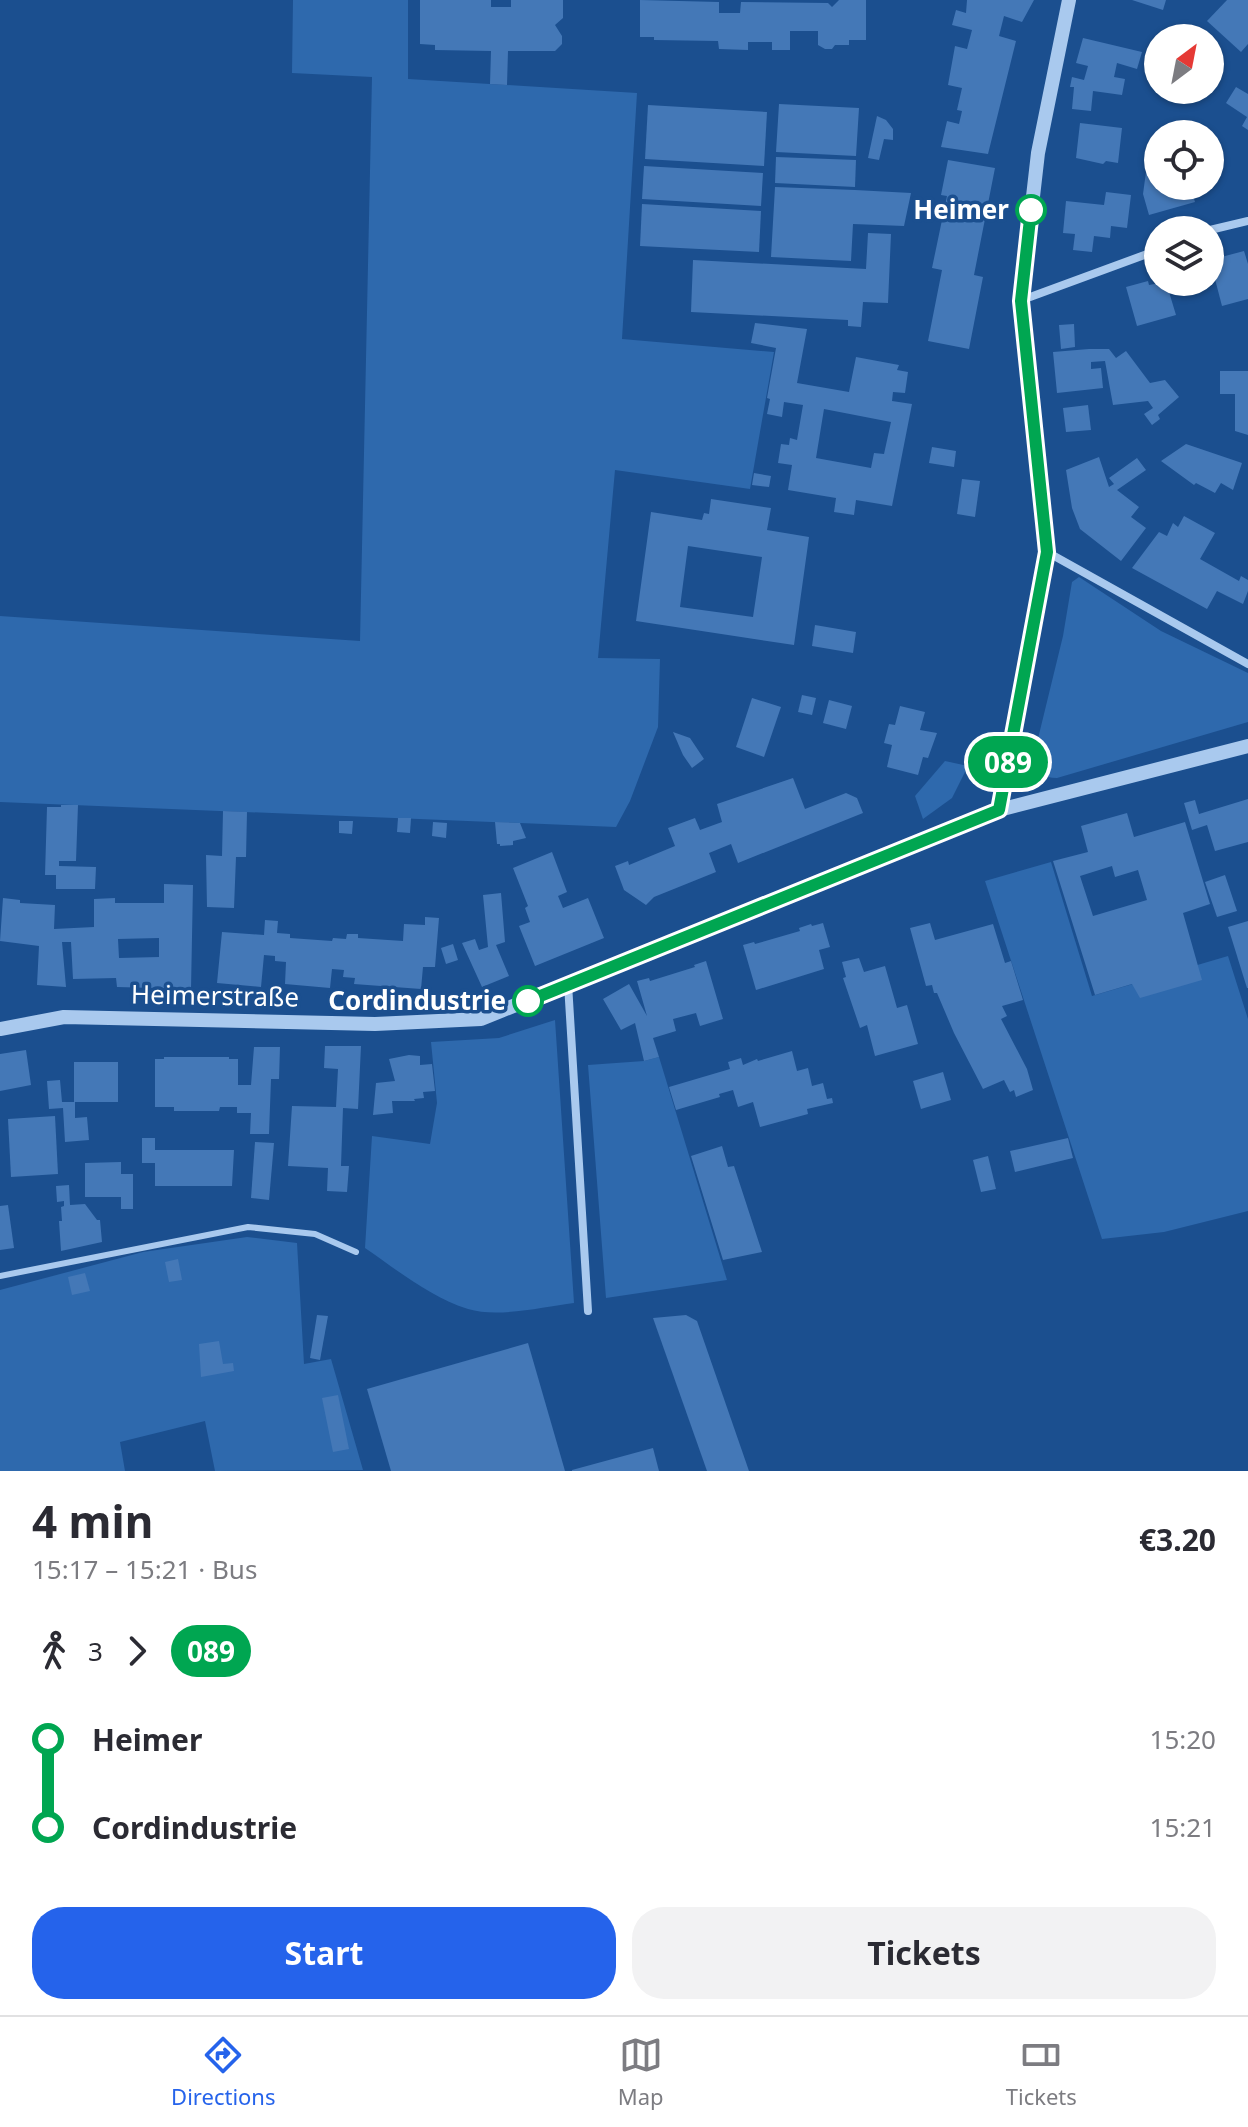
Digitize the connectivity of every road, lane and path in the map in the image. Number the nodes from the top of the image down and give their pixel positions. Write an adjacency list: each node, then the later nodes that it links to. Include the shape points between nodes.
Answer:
1 (1069, 0): 5 (street, via 1038,153)
2 (1248, 221): 3 (street)
3 (1224, 227)
4 (1144, 255): 5 (street)
5 (1021, 301): 6 (street)
6 (1047, 552): 7 (street); 9 (street)
7 (1248, 664)
8 (1248, 746): 9 (street, Heimerstraße)
9 (999, 810): 10 (street, Heimerstraße)
10 (568, 984): 11 (street, Heimerstraße, via 481,1019 375,1024 64,1017); 14 (street)
11 (0, 1029)
12 (356, 1252): 13 (lane, via 315,1234 248,1227)
13 (0, 1276)
14 (588, 1311)

